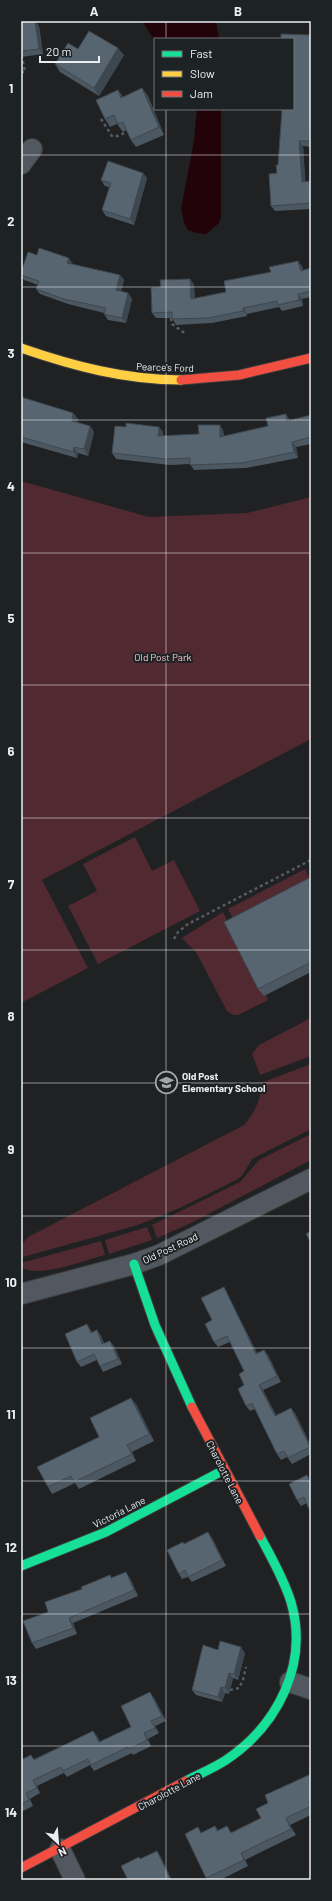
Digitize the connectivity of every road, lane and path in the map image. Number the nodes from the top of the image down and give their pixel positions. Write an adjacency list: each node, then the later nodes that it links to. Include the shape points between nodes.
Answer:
1 (22, 57): 2 (path, via 25,72)
2 (21, 72)
3 (101, 119): 4 (path, via 112,136)
4 (134, 130)
5 (171, 318): 6 (path, via 172,324)
6 (186, 334)
7 (21, 348): 8 (street, Pearce's Ford, via 90,370 133,378 173,380 215,378 254,372)
8 (311, 358)
9 (311, 860): 10 (path, via 188,924)
10 (174, 939)
11 (311, 1179): 12 (street, Old Post Road, via 159,1255)
12 (134, 1264): 13 (street, Old Post Road); 14 (street, Charolotte Lane, via 156,1333)
13 (21, 1294)
14 (224, 1470): 15 (street, Victoria Lane, via 106,1532); 17 (street, Charolotte Lane, via 285,1586 292,1608 296,1639 295,1662)
15 (21, 1566)
16 (246, 1666): 19 (path, via 239,1688)
17 (290, 1682): 18 (street); 20 (street, Charolotte Lane, via 281,1704 254,1739 240,1751)
18 (311, 1689)
19 (230, 1690)
20 (60, 1849): 21 (street, Charolotte Lane); 22 (street)
21 (21, 1868)
22 (75, 1880)

